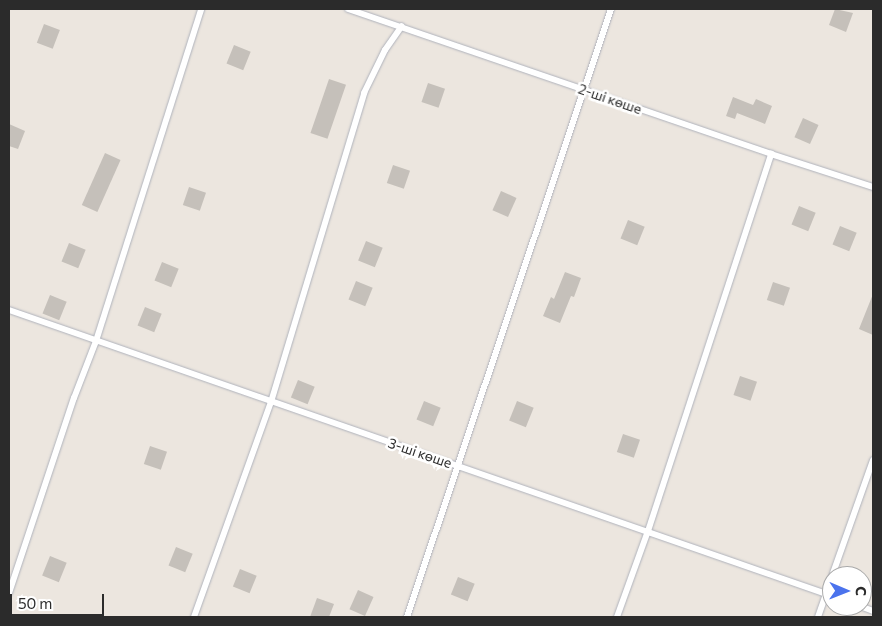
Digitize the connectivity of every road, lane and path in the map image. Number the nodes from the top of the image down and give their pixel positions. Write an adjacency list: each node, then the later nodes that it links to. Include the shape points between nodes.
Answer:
1 (201, 9): 9 (lane)
2 (348, 9): 4 (lane, 2-ші көше)
3 (611, 9): 5 (lane)
4 (402, 26): 5 (lane, 2-ші көше); 10 (lane, via 385,50 364,94)
5 (583, 90): 6 (lane, 2-ші көше); 12 (lane)
6 (770, 154): 7 (lane, 2-ші көше); 13 (lane)
7 (873, 187)
8 (9, 310): 9 (lane, 3-ші көше)
9 (96, 341): 10 (lane, 3-ші көше); 15 (lane)
10 (271, 402): 12 (lane, 3-ші көше); 17 (lane)
11 (873, 460): 14 (lane)
12 (460, 466): 13 (lane, 3-ші көше); 18 (lane)
13 (648, 531): 16 (lane, 3-ші көше); 19 (lane)
14 (836, 566)
15 (9, 593)
16 (822, 593)
17 (194, 617)
18 (407, 617)
19 (617, 617)

